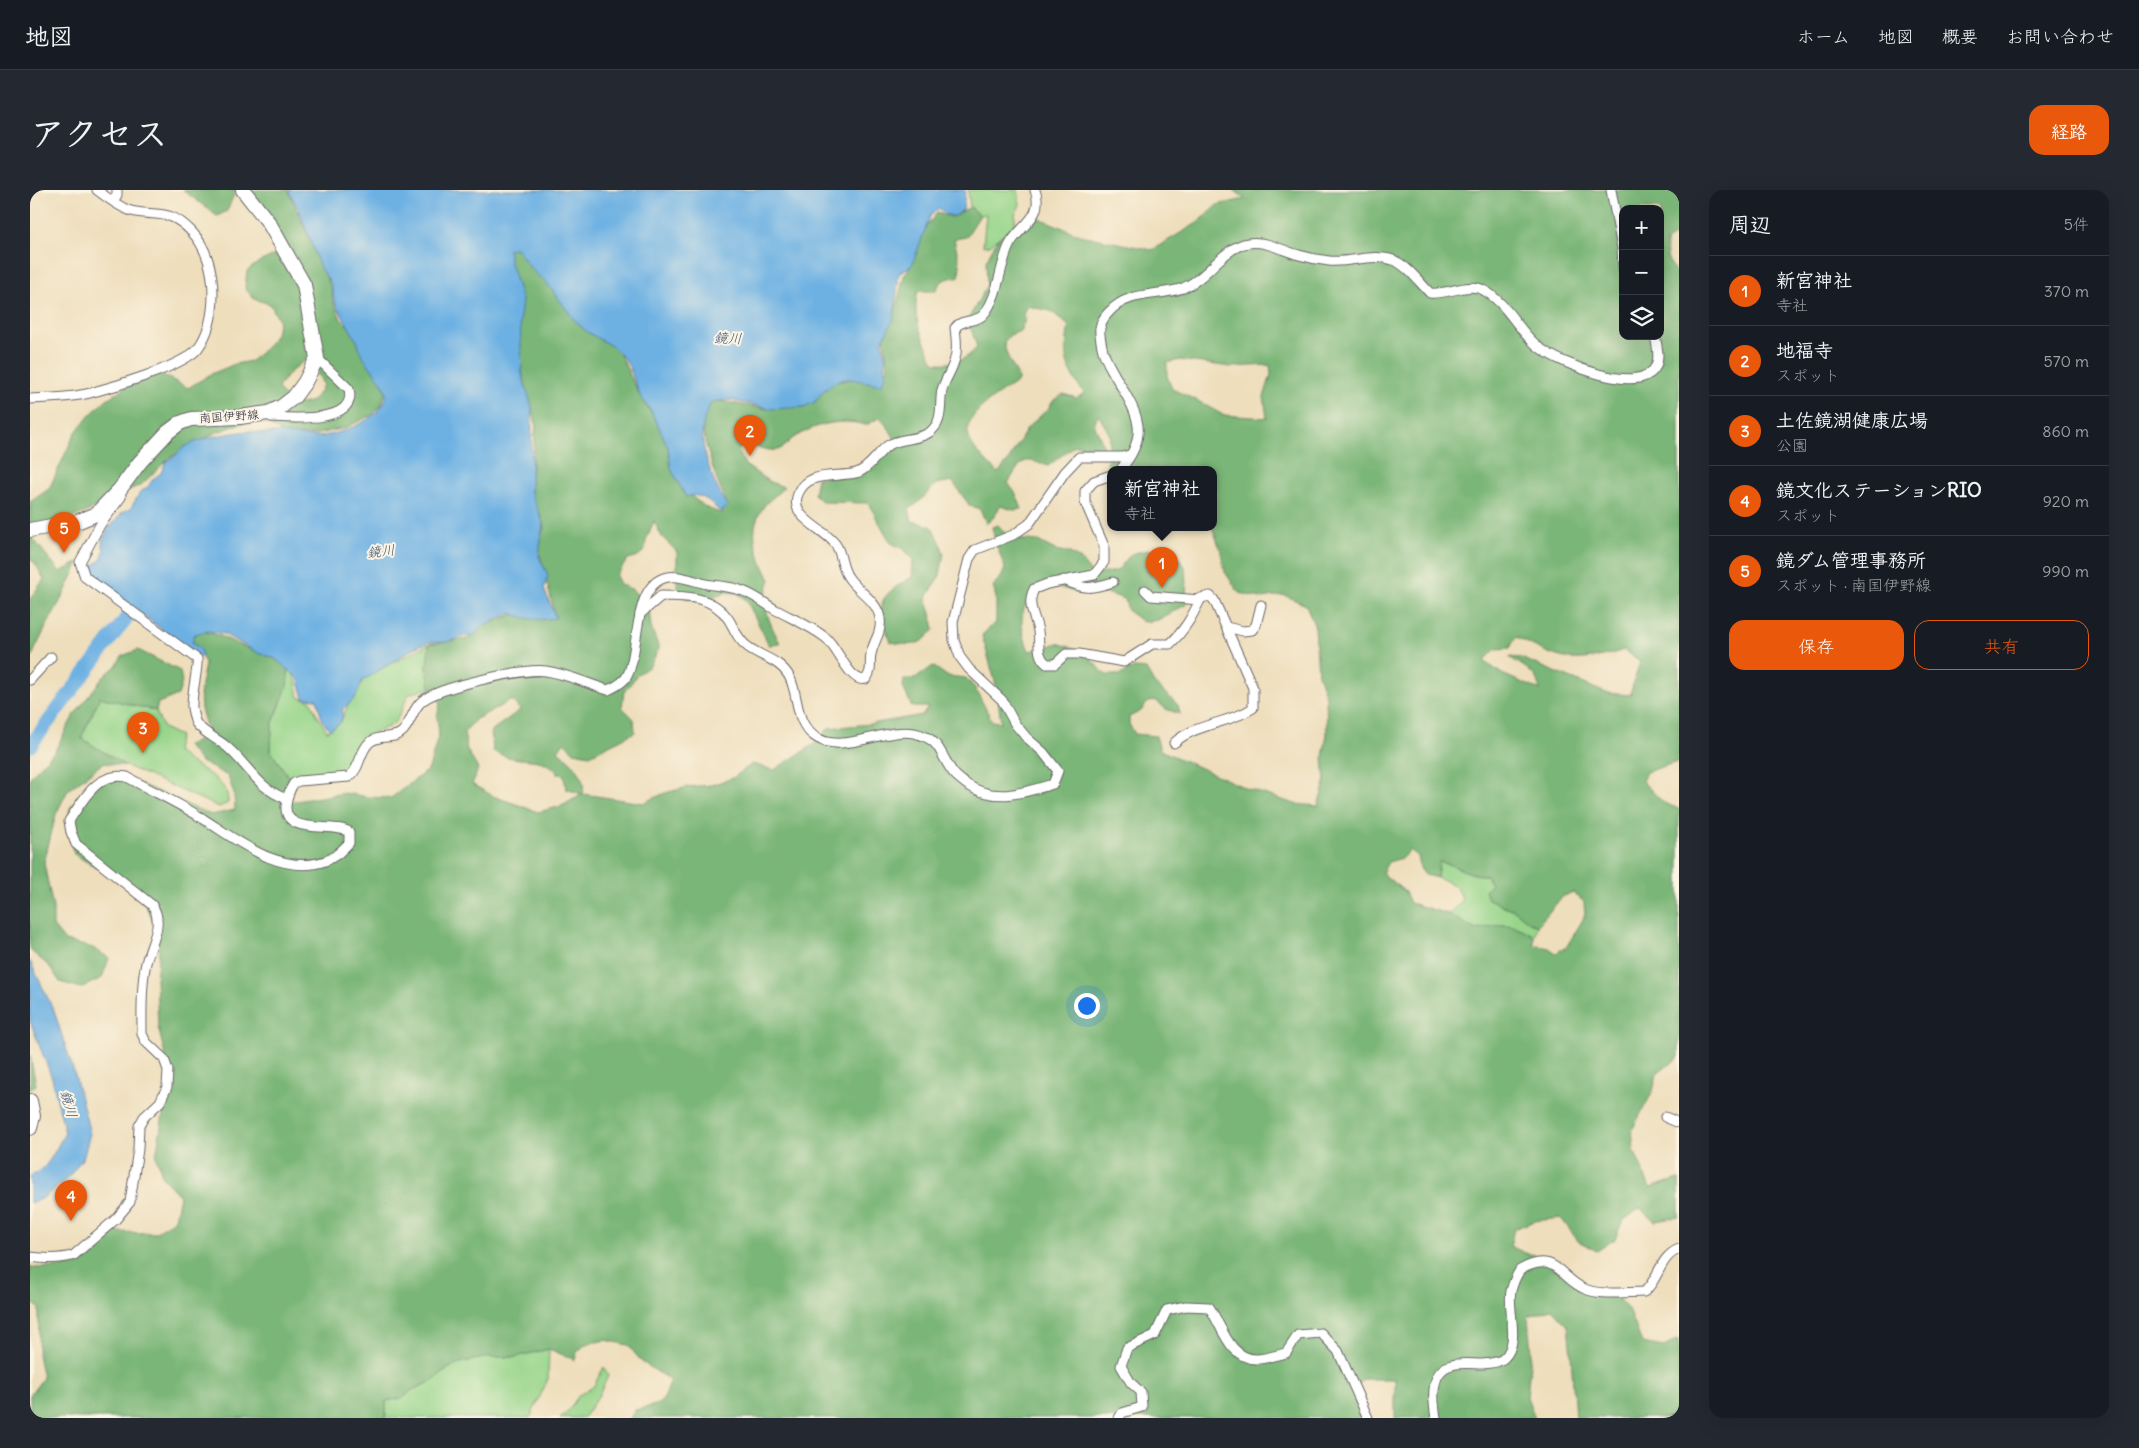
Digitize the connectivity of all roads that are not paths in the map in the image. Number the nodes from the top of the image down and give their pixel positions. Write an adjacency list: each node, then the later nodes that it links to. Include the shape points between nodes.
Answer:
1 (97, 190): 6 (street)
2 (117, 190): 6 (street)
3 (243, 190): 9 (main road, via 269,223 304,285)
4 (1034, 190): 22 (street, via 1036,211 1028,225 1014,236 984,314 955,328 956,358 942,390 937,426 924,435 898,440 857,473 812,479 798,495 800,512 835,543 846,575 873,603 880,616 880,632 866,679 854,677 832,644 816,631 739,589 668,577 645,596)
5 (1611, 190): 7 (street)
6 (114, 200): 10 (street, via 135,212 171,216 191,231 201,244 213,279 213,307 206,332 198,349 171,365 89,393)
7 (1622, 250)
8 (1656, 340): 12 (street, via 1656,366 1649,374 1632,378 1606,376 1560,360 1539,348 1512,315 1485,291 1475,287 1430,293 1395,261 1384,258 1329,261 1265,243 1249,243 1234,248 1184,287 1126,299 1117,303 1104,317 1100,329 1104,355 1138,424 1136,448)
9 (317, 358): 11 (main road, 南国伊野線, via 294,397); 11 (street, via 349,389 349,403 327,416 271,417)
10 (30, 399)
11 (268, 413): 15 (main road, 南国伊野線, via 191,419 180,423 140,462)
12 (1129, 455): 13 (street); 22 (street, via 1122,458 1079,458 1065,472 1029,524 1013,535 975,550 969,559 953,622 954,640 960,657 1002,700 1015,724 1058,771 1053,784 1024,792 988,795 952,771 936,743 914,733 888,734 858,741 823,741 803,724 785,670 774,660 748,648 722,610 689,596 661,596)
13 (1123, 466)
14 (1107, 476): 17 (street, via 1094,481 1085,491 1085,502 1104,546 1104,562 1094,575)
15 (120, 489): 16 (main road, 南国伊野線, via 96,514 79,521); 27 (street, via 121,497 100,525 80,562 85,577 197,659 192,689 196,722 227,747 260,784 276,796)
16 (30, 530)
17 (1063, 580): 18 (street, via 1079,587 1093,588); 20 (street, via 1034,589 1031,595 1030,606 1038,630 1039,649 1047,664 1055,664 1066,654 1124,662 1152,644 1170,644 1190,621)
18 (1113, 582)
19 (1145, 590): 20 (street, via 1151,596)
20 (1200, 600): 23 (street, via 1210,596 1214,600)
21 (1261, 605): 23 (street, via 1252,630)
22 (640, 614): 27 (street, via 628,675 618,686 608,690 544,670 521,671 437,693 417,706 402,732 396,736 382,736 368,744 356,772 349,777 300,781 291,787)
23 (1226, 627): 26 (street, via 1253,688 1253,708 1244,714 1204,726)
24 (51, 657): 25 (street)
25 (30, 680)
26 (1174, 743)
27 (287, 799): 33 (street, via 286,808 293,822 324,829 345,829 349,832 349,843 326,861 289,864 245,846 196,814 118,775 99,782 69,821 76,844 152,905 157,914 155,939 145,966 142,1034 164,1059 168,1070 167,1087 160,1102 139,1126 130,1202 116,1219 74,1255 47,1259)
28 (30, 1101): 31 (main road, via 33,1116)
29 (1665, 1117): 30 (street)
30 (1679, 1123)
31 (30, 1128)
32 (1679, 1249): 36 (street, via 1667,1256 1644,1292 1585,1289 1550,1263 1534,1264 1520,1270 1511,1292 1511,1348 1504,1358 1494,1363 1452,1364 1444,1368 1434,1385)
33 (30, 1257)
34 (1119, 1418): 35 (street, via 1122,1413 1142,1406 1141,1392 1121,1366 1127,1348 1155,1335 1167,1310 1186,1306 1209,1307 1239,1356 1256,1359 1286,1353 1298,1335 1321,1334 1338,1352)
35 (1368, 1418)
36 (1436, 1418)

